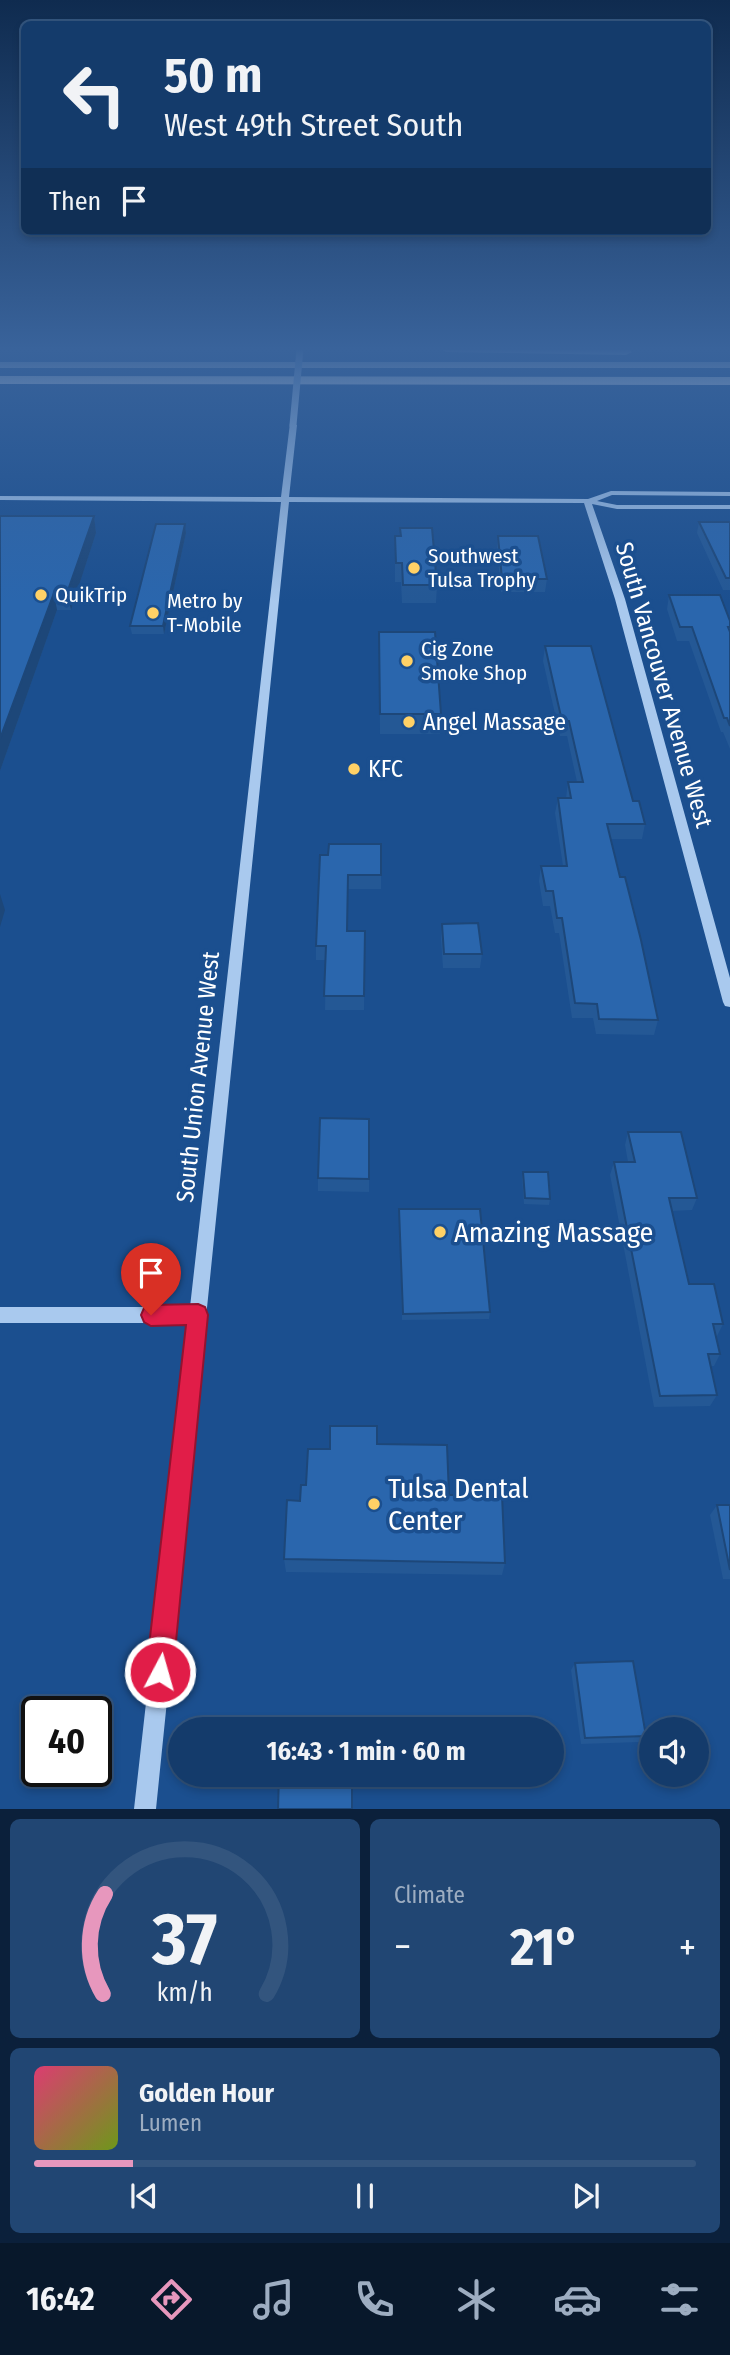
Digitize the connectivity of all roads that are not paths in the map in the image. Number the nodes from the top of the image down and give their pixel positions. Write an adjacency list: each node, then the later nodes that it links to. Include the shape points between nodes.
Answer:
1 (292, 433): 3 (street, South Union Avenue West)
2 (730, 494): 5 (street, via 611,493)
3 (286, 498): 4 (street); 5 (street); 9 (street, South Union Avenue West)
4 (0, 499)
5 (587, 501): 6 (street, via 617,506); 7 (street, South Vancouver Avenue West, via 620,599)
6 (730, 506)
7 (730, 1002)
8 (0, 1315): 9 (street)
9 (198, 1315): 10 (street, South Union Avenue West)
10 (145, 1809)

